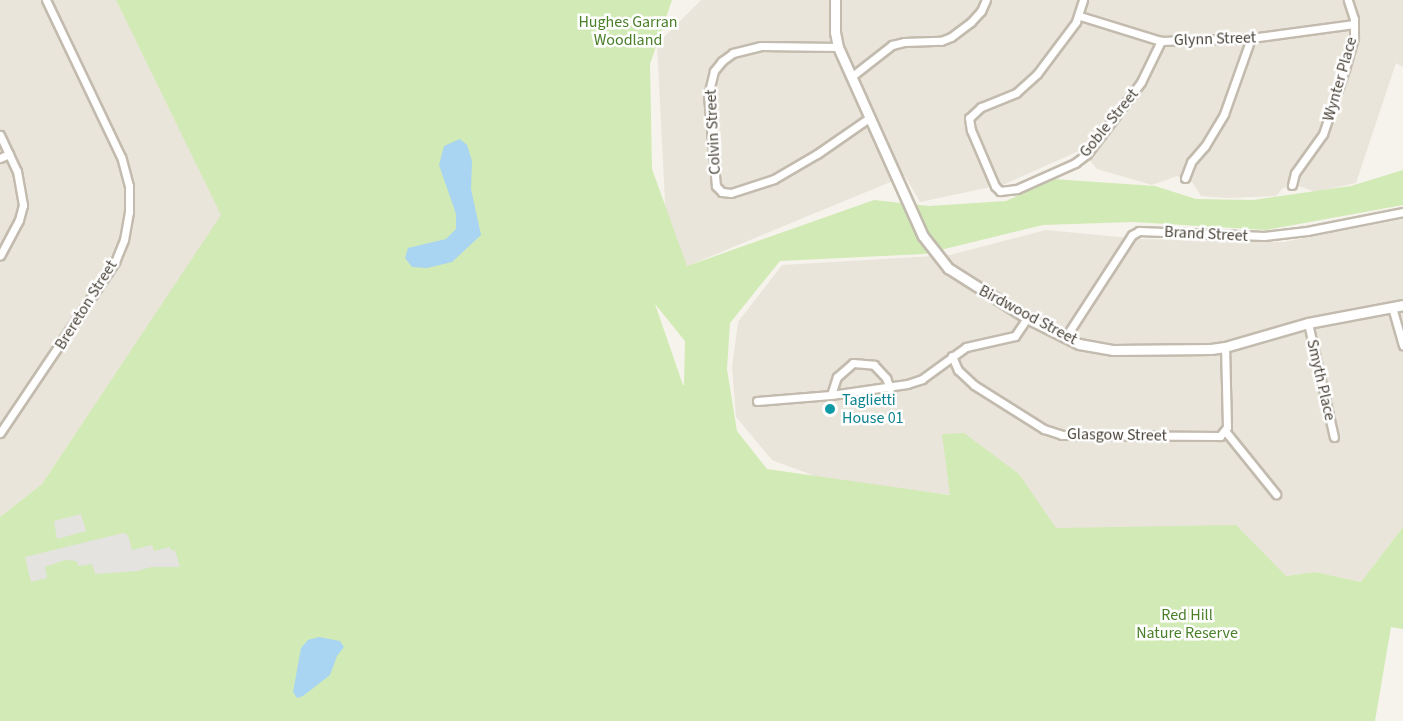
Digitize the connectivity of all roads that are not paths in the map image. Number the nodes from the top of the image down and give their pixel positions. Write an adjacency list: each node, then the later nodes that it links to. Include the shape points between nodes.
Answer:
1 (46, 0): 32 (street, Brereton Street, via 122,157 129,186 129,212 115,262)
2 (835, 0): 10 (street, Birdwood Street, via 834,32)
3 (986, 0): 11 (street, via 981,12 951,37 892,45)
4 (1083, 0): 6 (street, Goble Street)
5 (1348, 0): 7 (street, Wynter Place)
6 (1080, 16): 9 (street, Glynn Street); 9 (street, Goble Street, via 1026,86 981,107 969,118 994,186 1000,191 1017,189 1087,154 1141,82)
7 (1354, 24): 8 (street, Glynn Street); 17 (street, Wynter Place, via 1330,119 1295,173)
8 (1251, 38): 9 (street, Glynn Street); 16 (street, via 1224,114 1191,162)
9 (1161, 41)
10 (838, 47): 11 (street, Birdwood Street); 12 (street, Colvin Street, via 761,46 732,53 722,61 714,71 708,95 716,186 731,193 774,179)
11 (851, 77): 12 (street, Birdwood Street)
12 (869, 118): 22 (street, Birdwood Street, via 916,224 935,254 948,268)
13 (0, 135): 14 (street)
14 (9, 154): 15 (street); 19 (street, via 21,187 22,205 19,220)
15 (0, 158)
16 (1185, 178)
17 (1292, 185)
18 (1403, 212): 24 (street, Brand Street, via 1264,236 1139,231 1132,235)
19 (0, 255)
20 (1403, 304): 21 (street, Birdwood Street)
21 (1392, 307): 23 (street, Birdwood Street); 25 (street)
22 (1027, 318): 24 (street, Birdwood Street); 27 (street, via 1015,336 966,347)
23 (1308, 323): 26 (street, Birdwood Street); 33 (street, Smyth Place)
24 (1065, 338): 26 (street, Birdwood Street, via 1113,351)
25 (1403, 345)
26 (1225, 347): 31 (street)
27 (952, 356): 28 (street, via 922,380); 31 (street, Glasgow Street, via 958,370 974,385 1044,429 1062,435 1220,436)
28 (890, 388): 29 (street); 29 (street, via 874,364 853,363 837,377)
29 (831, 395): 30 (street)
30 (757, 401)
31 (1226, 432): 34 (street)
32 (0, 433)
33 (1334, 437)
34 (1276, 494)

